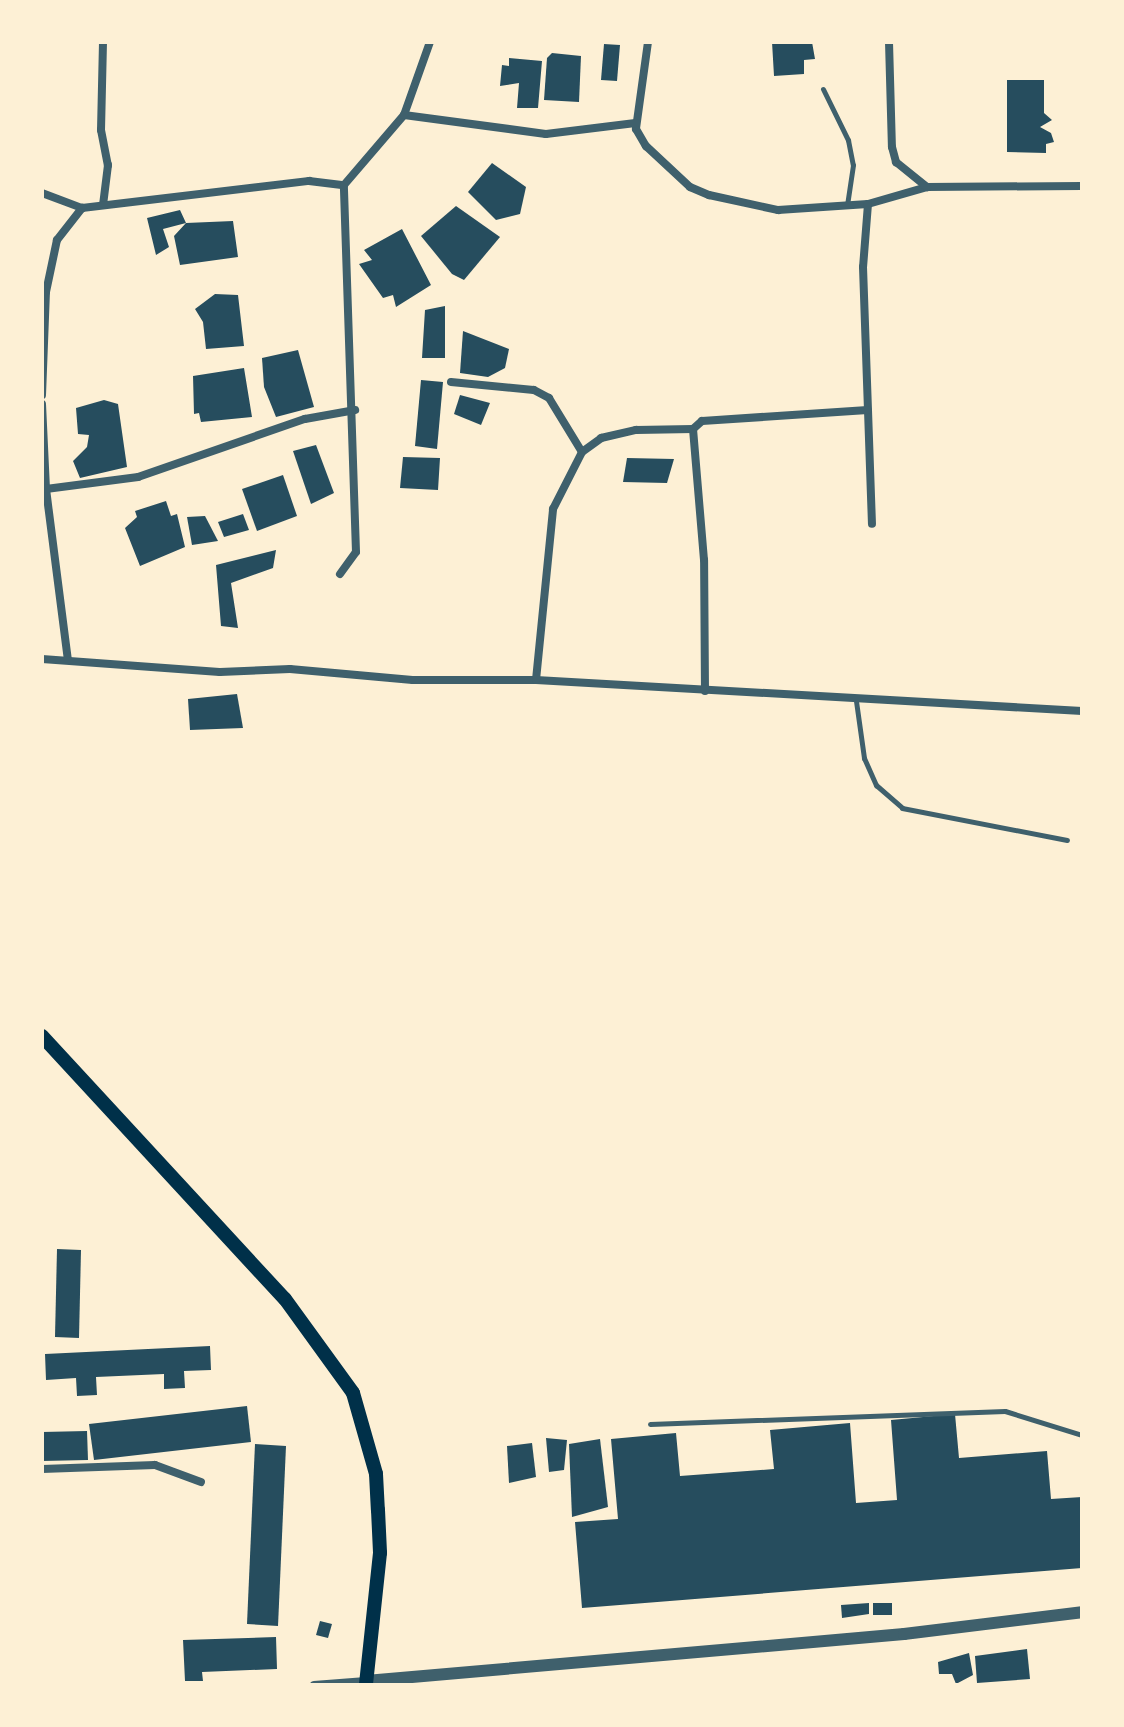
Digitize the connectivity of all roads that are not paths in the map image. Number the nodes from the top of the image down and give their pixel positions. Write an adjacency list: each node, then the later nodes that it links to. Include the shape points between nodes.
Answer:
1 (103, 42): 13 (street, via 101,130 108,165)
2 (430, 42): 6 (street)
3 (648, 42): 7 (street)
4 (889, 42): 10 (street, via 892,147 896,162)
5 (823, 89): 14 (lane, via 848,140 853,165)
6 (404, 115): 7 (street, via 546,134); 8 (street)
7 (635, 123): 14 (street, via 646,146 690,187 709,195 778,210)
8 (344, 185): 13 (street, via 309,181); 19 (street)
9 (1082, 186): 10 (street)
10 (927, 187): 12 (street)
11 (42, 193): 15 (street)
12 (868, 204): 14 (street); 20 (street, via 863,267)
13 (103, 205): 15 (street)
14 (847, 205)
15 (82, 208): 17 (street, via 57,240 46,292)
16 (451, 382): 22 (street, via 541,394 564,418)
17 (42, 395)
18 (42, 404): 23 (street)
19 (355, 410): 23 (street, via 305,419 138,477); 25 (street, via 356,552)
20 (868, 410): 21 (street, via 702,421); 24 (street)
21 (693, 429): 22 (street, via 636,430 601,438); 29 (street, via 704,560)
22 (582, 452): 28 (street, via 553,509)
23 (46, 489): 27 (street)
24 (872, 524)
25 (340, 574)
26 (42, 659): 27 (street)
27 (68, 660): 28 (street, via 220,672 290,669 413,680)
28 (536, 680): 29 (street)
29 (705, 691): 30 (street)
30 (856, 701): 31 (street); 32 (lane, via 864,758 876,785 902,808)
31 (1082, 711)
32 (1067, 840)
33 (42, 1036): 39 (main road, via 285,1299 353,1393 376,1474 380,1553)
34 (650, 1424): 35 (lane, via 1005,1411)
35 (1082, 1435)
36 (42, 1469): 37 (street, via 155,1465)
37 (201, 1482)
38 (1082, 1612): 39 (street, via 904,1634)
39 (366, 1683): 40 (street)
40 (314, 1685)

